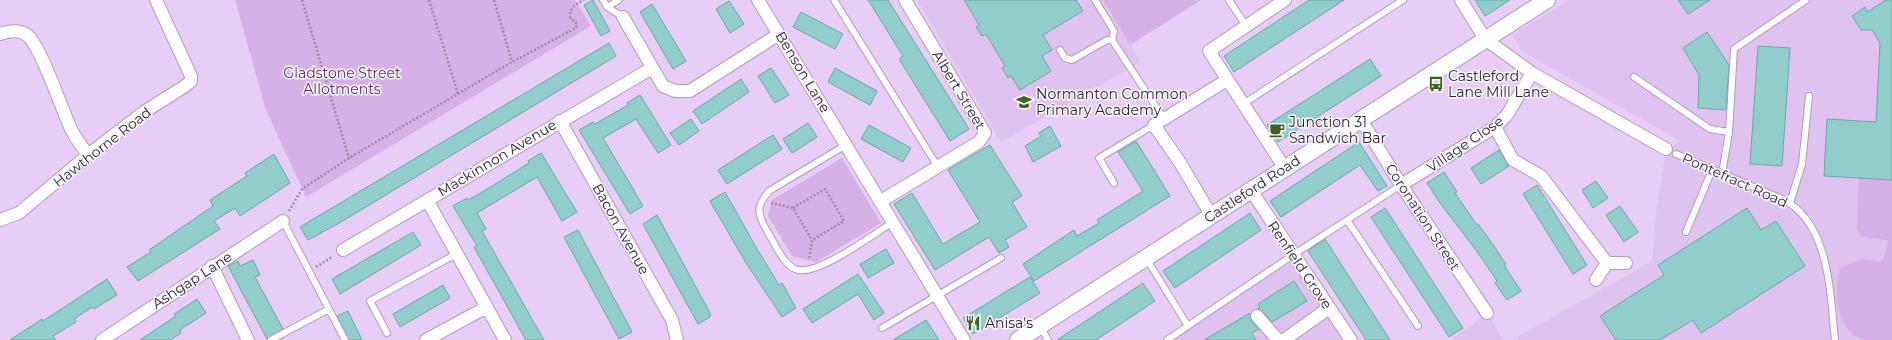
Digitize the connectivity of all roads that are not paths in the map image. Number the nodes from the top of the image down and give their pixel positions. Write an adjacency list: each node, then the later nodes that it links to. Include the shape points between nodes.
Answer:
1 (156, 0): 35 (street, Hawthorne Road, via 191,81 144,112)
2 (603, 0): 14 (lane)
3 (620, 0): 14 (lane)
4 (834, 0): 36 (lane)
5 (904, 0): 36 (street, Albert Street, via 986,133 979,142)
6 (1095, 0): 20 (lane, via 1114,31)
7 (1229, 0): 16 (lane)
8 (1403, 0): 27 (lane)
9 (1461, 0): 19 (street)
10 (1547, 0): 19 (street, Castleford Road)
11 (1806, 0): 32 (lane, via 1734,49)
12 (1282, 1): 16 (street)
13 (762, 2): 18 (street, Benson Lane)
14 (607, 7): 15 (lane)
15 (623, 16): 22 (street)
16 (1246, 26): 25 (street, via 1209,51)
17 (0, 34): 35 (street, via 19,31 27,35 37,47 72,131)
18 (779, 34): 22 (street, via 690,92 676,91 663,86); 33 (street, Benson Lane)
19 (1485, 39): 23 (street, Pontefract Road); 28 (street, Castleford Road)
20 (1112, 40): 21 (lane, via 1107,40 1072,60 1065,58); 30 (lane)
21 (1060, 50)
22 (652, 68): 29 (street, Mackinnon Avenue)
23 (1532, 73): 31 (street, Village Close, via 1508,116); 34 (street, Pontefract Road)
24 (1634, 77): 32 (lane, via 1710,129)
25 (1228, 80): 27 (street); 30 (street)
26 (1809, 96): 45 (lane, via 1802,164)
27 (1243, 104): 37 (street)
28 (1361, 120): 37 (street, Castleford Road); 41 (street, Coronation Street)
29 (560, 121): 43 (street, Mackinnon Avenue); 78 (street, Bacon Avenue, via 672,320)
30 (1159, 122): 40 (lane, via 1099,158); 46 (street)
31 (1496, 127): 41 (street, Village Close); 57 (street, via 1513,160 1541,176)
32 (1729, 132): 39 (lane)
33 (846, 145): 44 (street, Benson Lane); 50 (lane, via 769,191 761,200 758,211 762,222 781,254 789,265 799,270 808,270 825,264)
34 (1671, 152): 38 (lane, Pontefract Road)
35 (88, 155): 47 (street, Hawthorne Road, via 19,213)
36 (938, 167): 44 (street, Albert Street)
37 (1284, 168): 42 (street, Castleford Road)
38 (1712, 170): 39 (lane, Pontefract Road); 51 (lane)
39 (1722, 174): 45 (lane, Pontefract Road)
40 (1114, 183)
41 (1402, 185): 48 (lane); 65 (street, Coronation Street)
42 (1250, 189): 46 (street, Castleford Road); 54 (street, Renfield Grove)
43 (427, 200): 52 (street, Mackinnon Avenue); 53 (street)
44 (880, 201): 50 (street, Benson Lane)
45 (1790, 203): 86 (lane, Pontefract Road, via 1804,216 1822,251 1827,270)
46 (1212, 215): 55 (street, Castleford Road)
47 (0, 220)
48 (1347, 220): 54 (lane); 69 (lane)
49 (283, 221): 59 (street, Ashgap Lane); 64 (lane)
50 (893, 222): 61 (street, Benson Lane)
51 (1686, 232)
52 (343, 250)
53 (458, 253): 62 (street); 71 (lane, via 370,301)
54 (1293, 255): 63 (street, Renfield Grove); 68 (lane)
55 (1146, 257): 67 (street, Castleford Road); 68 (lane)
56 (1001, 258): 61 (lane)
57 (1607, 263): 58 (street); 60 (street)
58 (1626, 263)
59 (212, 266): 73 (street, Ashgap Lane); 74 (street)
60 (1596, 280)
61 (938, 295): 70 (lane); 79 (street, Benson Lane)
62 (487, 307): 72 (street); 77 (street)
63 (1329, 308): 84 (street); 85 (street, Renfield Grove)
64 (329, 309): 75 (lane); 76 (lane)
65 (1488, 313)
66 (1257, 316): 83 (street)
67 (1040, 326): 80 (street, Castleford Road); 81 (lane)
68 (1188, 326): 82 (lane)
69 (1418, 326)
70 (882, 328)
71 (387, 334)
72 (424, 337)
73 (102, 340)
74 (248, 340)
75 (271, 340)
76 (345, 340)
77 (505, 340)
78 (677, 340)
79 (964, 340)
80 (1018, 340)
81 (1048, 340)
82 (1167, 340)
83 (1278, 340)
84 (1284, 340)
85 (1351, 340)
86 (1835, 340)

